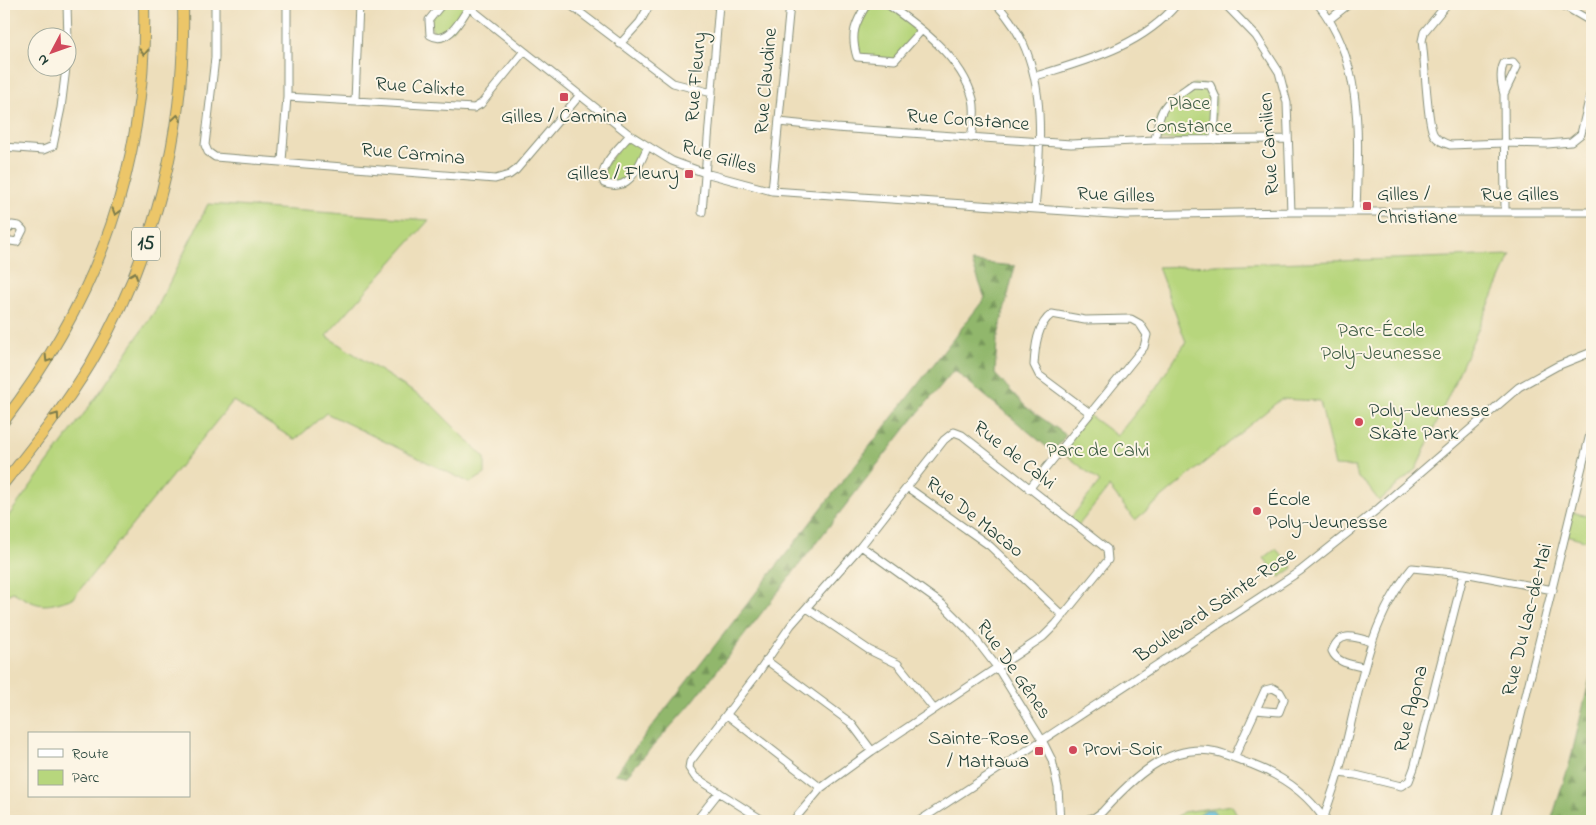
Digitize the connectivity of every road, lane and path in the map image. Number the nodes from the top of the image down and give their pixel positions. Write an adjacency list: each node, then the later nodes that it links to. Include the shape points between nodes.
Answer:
1 (67, 4): 24 (street)
2 (144, 4): 59 (highway, 15, one-way to 59, via 143,72 138,119 124,186 109,234 63,334)
3 (183, 4): 61 (highway, 15, one-way to 3, via 55,418 90,364 141,258 162,192 174,138 183,57)
4 (215, 4): 46 (street, Rue Carmina, via 215,58 206,145 208,152 215,157)
5 (287, 4): 34 (street)
6 (359, 4): 35 (street)
7 (442, 4): 21 (street, Rue Gilles, via 429,20 430,35 435,38 442,38 453,30)
8 (569, 4): 26 (street)
9 (650, 4): 26 (street, via 640,22)
10 (719, 4): 31 (street, Rue Fleury)
11 (790, 4): 36 (street, Rue Claudine)
12 (867, 4): 25 (street, via 855,23 857,57 895,60)
13 (887, 4): 25 (street)
14 (996, 4): 28 (street, via 1020,38)
15 (1177, 4): 28 (street, via 1152,29 1112,52)
16 (1225, 4): 41 (street, Rue Camilien, via 1256,36 1279,72 1287,103)
17 (1318, 4): 22 (street)
18 (1349, 4): 22 (street)
19 (1447, 4): 43 (street, via 1424,32 1422,41 1433,134 1450,145)
20 (1561, 4): 23 (street)
21 (467, 5): 27 (street, Rue Gilles)
22 (1330, 19): 53 (street, via 1348,60 1356,94)
23 (1592, 22)
24 (68, 28)
25 (921, 31): 38 (street, via 948,54 968,87 973,101)
26 (620, 44): 31 (street, via 673,83)
27 (524, 51): 33 (street, Rue Gilles); 35 (street, Rue Calixte, via 481,104 474,108)
28 (1036, 76): 42 (street)
29 (65, 78): 44 (street, via 53,146 43,150)
30 (1592, 87): 43 (street, via 1581,134 1572,142)
31 (712, 93): 47 (street, Rue Fleury)
32 (1504, 94): 43 (street)
33 (580, 95): 37 (street, Rue Gilles); 46 (street, Rue Carmina, via 516,170 494,179)
34 (287, 96): 35 (street, Rue Calixte); 46 (street)
35 (355, 100)
36 (779, 122): 38 (street, Rue Constance); 48 (street, Rue Claudine)
37 (630, 135): 45 (street, Rue Gilles); 45 (street, via 605,166 604,183 624,185 634,175)
38 (971, 138): 42 (street, Rue Constance)
39 (1155, 140): 40 (street, Rue Constance); 40 (street, via 1158,115 1167,102 1193,84 1210,85 1216,98); 42 (street, Rue Constance, via 1071,144)
40 (1214, 140): 41 (street, Rue Constance)
41 (1288, 140): 52 (street, Rue Camilien)
42 (1040, 142): 49 (street)
43 (1504, 143): 50 (street)
44 (4, 146)
45 (648, 146): 47 (street, Rue Gilles, via 672,161)
46 (282, 161)
47 (705, 173): 48 (street, Rue Gilles); 51 (street, Rue Fleury)
48 (772, 191): 49 (street, Rue Gilles)
49 (1035, 209): 52 (street, Rue Gilles, via 1126,215)
50 (1505, 210): 53 (street, Rue Gilles); 54 (street, Rue Gilles)
51 (702, 212)
52 (1290, 212): 53 (street, Rue Gilles)
53 (1356, 212)
54 (1592, 212)
55 (4, 234): 56 (street, via 12,225 20,226 22,230 18,242)
56 (4, 240)
57 (1592, 352): 76 (street, Boulevard Sainte-Rose, via 1519,387 1379,508 1300,571)
58 (1090, 413): 58 (street, via 1144,347 1147,335 1140,324 1131,319 1085,320 1052,314 1044,320 1039,332 1034,365 1039,375); 63 (street)
59 (4, 421)
60 (1592, 426): 66 (street, Rue Du Lac-de-Mai)
61 (4, 483)
62 (907, 487): 63 (street, Rue de Calvi, via 954,432); 64 (street, Rue de Calvi); 68 (street, Rue De Macao, via 990,546)
63 (1029, 488): 68 (street, Rue de Calvi, via 1107,549 1109,554 1108,560)
64 (861, 546): 67 (street, Rue de Calvi); 71 (street, Rue De Gênes, via 942,604 970,632)
65 (1464, 573): 66 (street); 69 (street, via 1412,568 1398,584); 79 (street, Rue Agona, via 1409,781 1400,786)
66 (1553, 590): 90 (street, Rue Du Lac-de-Mai)
67 (807, 608): 70 (street, Rue de Calvi); 73 (street, via 868,650 898,664)
68 (1063, 616): 71 (street, Rue de Calvi, via 1043,637)
69 (1372, 642): 72 (street); 72 (street, via 1348,635 1340,638 1332,650 1341,661)
70 (766, 660): 75 (street, Rue de Calvi); 77 (street, via 851,723)
71 (997, 667): 73 (street, Rue de Calvi); 76 (street, Rue De Gênes)
72 (1362, 667): 79 (street)
73 (934, 709): 77 (street, Rue de Calvi)
74 (1256, 710): 78 (street)
75 (727, 715): 80 (street); 81 (street, Rue de Calvi, via 690,762 689,768 695,777)
76 (1042, 740): 83 (street, Rue De Gênes, via 1056,770); 87 (street, Boulevard Sainte-Rose)
77 (872, 751): 80 (street, Rue de Calvi)
78 (1234, 758): 82 (street, via 1267,770 1296,788 1312,801); 89 (street, via 1216,752 1173,755 1139,774 1095,817)
79 (1338, 773): 82 (street)
80 (821, 788): 86 (street, Rue de Calvi)
81 (719, 792): 84 (street); 85 (street, Rue de Calvi)
82 (1325, 819)
83 (1060, 820): 88 (street)
84 (696, 821)
85 (764, 821)
86 (793, 821)
87 (919, 821)
88 (1070, 821)
89 (1081, 821)
90 (1495, 821)

